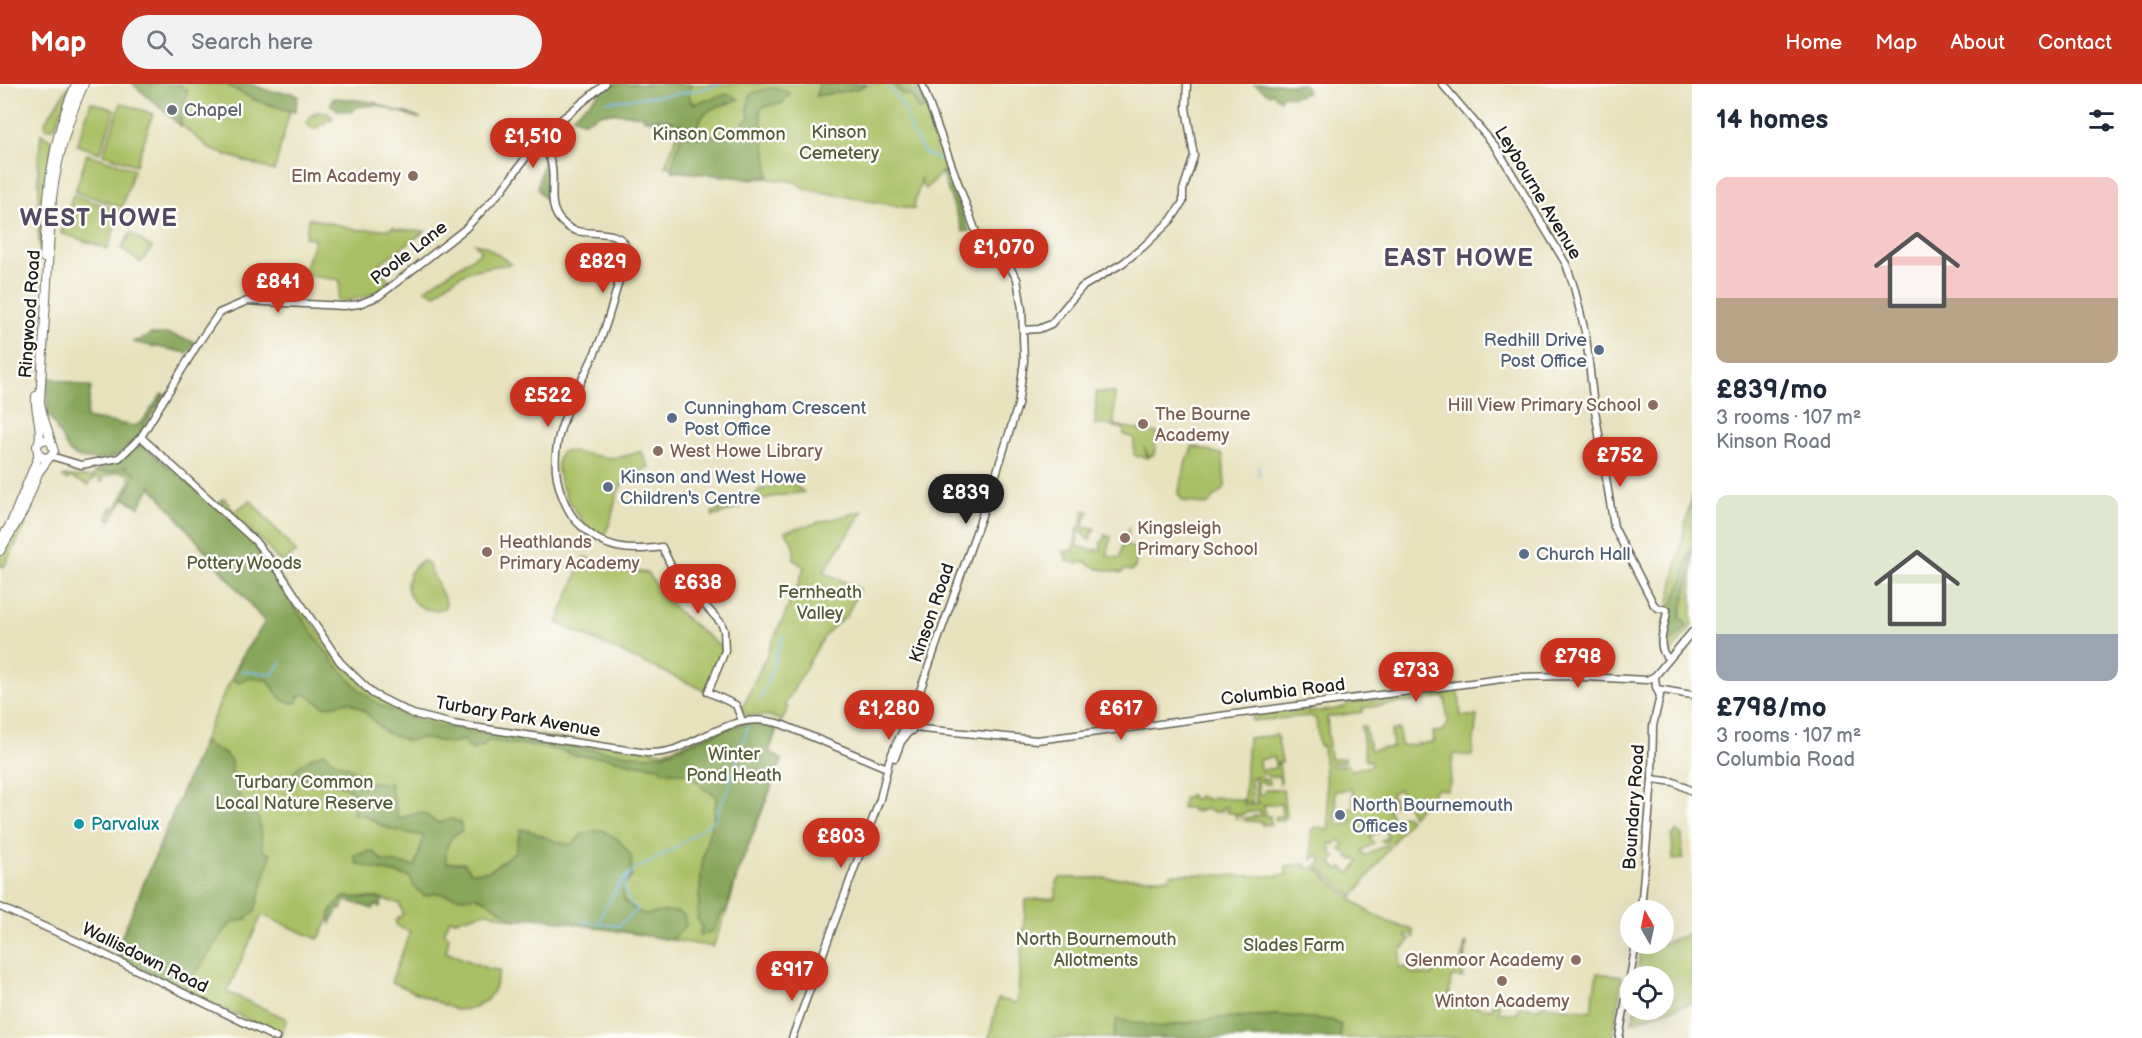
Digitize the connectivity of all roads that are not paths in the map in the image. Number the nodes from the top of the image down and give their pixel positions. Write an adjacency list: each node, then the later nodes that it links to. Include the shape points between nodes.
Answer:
1 (76, 84): 10 (highway, Ringwood Road, via 59,127 49,175 35,407 41,428)
2 (84, 84): 11 (highway, Ringwood Road, via 65,133 52,198 40,401)
3 (605, 84): 7 (street, Poole Lane)
4 (922, 84): 8 (street, Kinson Road, via 977,235 1006,261 1017,279)
5 (1187, 84): 8 (street, via 1186,108 1194,156 1183,202 1171,220 1134,255 1082,287 1051,324)
6 (1442, 84): 18 (street, Leybourne Avenue, via 1492,141 1562,256 1577,297 1591,365 1614,527 1654,605 1668,610 1660,648)
7 (538, 143): 9 (street, Poole Lane, via 472,223 374,299 344,306 247,301 219,312); 25 (street, via 553,166 557,216 572,229 619,238 626,247 604,331 557,438 555,468 559,488 577,522 598,540 622,549 662,547 673,570 721,623 725,651 708,692 736,705)
8 (1023, 330): 26 (street, Kinson Road, via 1018,405 950,609 909,717)
9 (141, 437): 14 (street, Poole Lane, via 120,458 87,465); 25 (street, Turbary Park Avenue, via 255,541 340,662 373,694 402,709 453,724 647,753 676,749)
10 (39, 442): 11 (highway); 12 (highway)
11 (53, 444): 13 (highway); 14 (street)
12 (39, 455): 13 (highway); 15 (highway)
13 (50, 457): 14 (street, Poole Lane); 16 (highway)
14 (70, 462)
15 (0, 541)
16 (0, 551)
17 (1692, 632): 18 (street)
18 (1669, 659): 19 (street)
19 (1655, 676): 20 (street, Columbia Road); 21 (street, Boundary Road)
20 (1647, 680): 21 (street); 26 (street, Columbia Road, via 1517,677 1038,740)
21 (1656, 688): 22 (street); 24 (street, Boundary Road, via 1660,696)
22 (1677, 692): 23 (street); 24 (street, via 1666,696)
23 (1692, 695)
24 (1658, 707): 28 (street, Boundary Road, via 1653,726)
25 (742, 721): 27 (street, Turbary Park Avenue, via 764,719)
26 (909, 728): 27 (street, via 896,744)
27 (887, 768): 34 (street, via 882,793)
28 (1653, 779): 29 (street); 30 (street, Boundary Road)
29 (1690, 787)
30 (1642, 900)
31 (0, 907): 33 (street, Wallisdown Road)
32 (1634, 954): 35 (street)
33 (276, 1038)
34 (792, 1038)
35 (1619, 1038)

